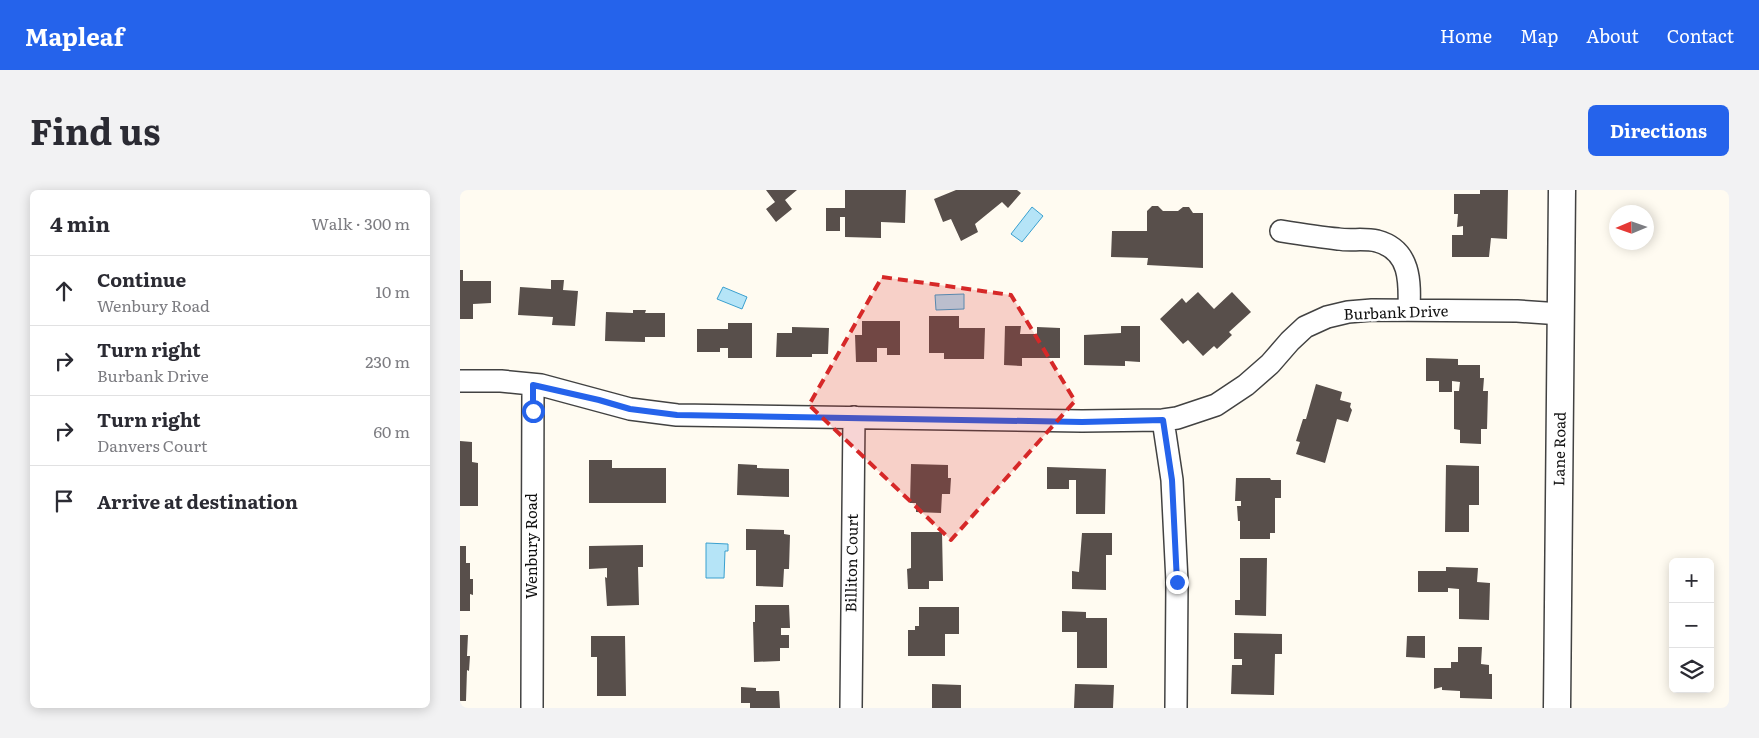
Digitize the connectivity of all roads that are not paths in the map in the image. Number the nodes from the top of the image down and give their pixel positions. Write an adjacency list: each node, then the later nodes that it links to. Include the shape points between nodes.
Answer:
1 (1562, 190): 4 (street, Lane Road)
2 (1281, 231): 3 (street, via 1339,240 1378,241 1398,252 1408,272)
3 (1409, 310): 4 (street, Burbank Drive); 8 (street, Burbank Drive, via 1364,311 1327,317 1305,328 1264,370 1216,404)
4 (1561, 314): 12 (street, Lane Road)
5 (460, 381): 6 (street, Burbank Drive, via 501,380)
6 (533, 385): 7 (street, Burbank Drive, via 630,409 677,415); 9 (street, Wenbury Road)
7 (854, 417): 8 (street, Burbank Drive, via 1082,422); 10 (street, Billiton Court)
8 (1163, 420): 11 (street, via 1172,480 1177,582)
9 (532, 708)
10 (851, 708)
11 (1176, 708)
12 (1557, 708)

